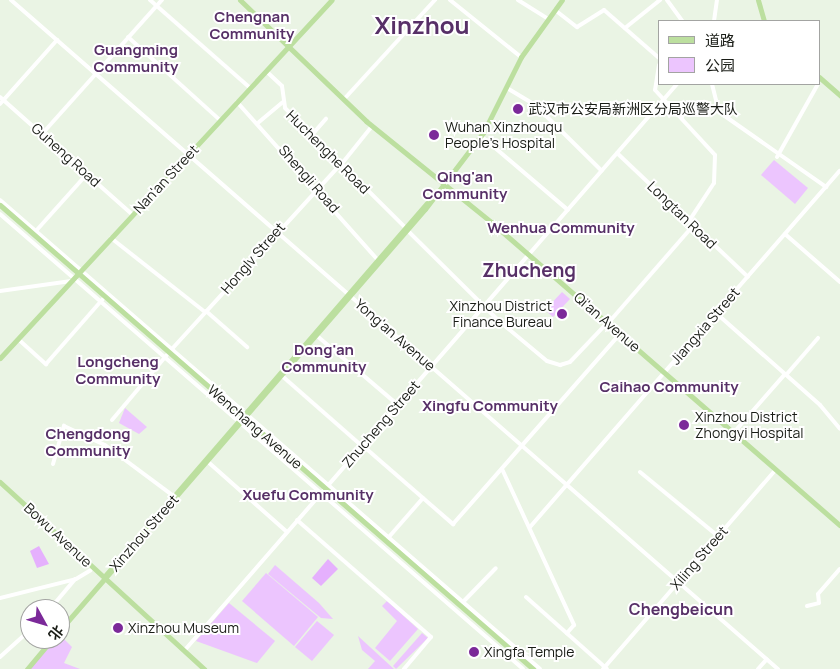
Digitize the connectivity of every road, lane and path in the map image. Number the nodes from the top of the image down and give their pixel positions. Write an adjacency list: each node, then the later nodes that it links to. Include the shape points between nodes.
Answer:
1 (11, 0): 23 (street, Yong'an Avenue)
2 (150, 0): 15 (street)
3 (162, 0): 15 (street)
4 (240, 0): 24 (main road, Qi'an Avenue)
5 (244, 0): 24 (main road, Qi'an Avenue)
6 (332, 0): 24 (main road, Nan'an Street)
7 (435, 0): 38 (street)
8 (450, 0): 25 (street)
9 (518, 0): 17 (street)
10 (562, 0): 16 (main road, Xinzhou Street)
11 (660, 0): 21 (street)
12 (666, 0): 18 (street)
13 (717, 0): 19 (street)
14 (758, 0): 20 (main road)
15 (157, 6): 22 (street); 34 (street)
16 (555, 10): 17 (main road, Xinzhou Street); 21 (street, via 577,27 604,10)
17 (548, 19): 25 (main road, Xinzhou Street)
18 (681, 20)
19 (714, 20)
20 (764, 20)
21 (625, 28): 26 (street)
22 (128, 37): 29 (street); 45 (street)
23 (57, 40): 29 (street, Yong'an Avenue); 39 (street)
24 (291, 44): 28 (main road, Nan'an Street); 38 (main road, Qi'an Avenue); 47 (main road, Qi'an Avenue)
25 (521, 57): 35 (main road, Xinzhou Street)
26 (658, 57)
27 (658, 69): 40 (street, via 654,87)
28 (266, 71): 34 (main road, Nan'an Street); 42 (street, Huchenghe Road, via 282,86)
29 (95, 73): 48 (street); 52 (street, Yong'an Avenue)
30 (820, 78): 36 (main road)
31 (676, 85): 40 (street, Zhucheng Street)
32 (712, 85): 53 (street, via 719,112)
33 (817, 85): 53 (street)
34 (250, 88): 41 (main road, Nan'an Street)
35 (507, 88): 50 (main road, Xinzhou Street); 55 (street, via 534,104)
36 (840, 95)
37 (0, 96): 39 (street, Guheng Road)
38 (346, 97): 58 (main road, Qi'an Avenue)
39 (4, 100): 43 (street); 48 (street, Guheng Road)
40 (662, 101): 51 (street, Zhucheng Street); 67 (street, via 715,155 714,183)
41 (237, 102): 45 (main road, Nan'an Street); 46 (street, Shengli Road)
42 (282, 103): 46 (street); 49 (street, Huchenghe Road)
43 (0, 104)
44 (326, 119): 49 (street)
45 (220, 120): 52 (main road, Nan'an Street)
46 (259, 122): 59 (street, Shengli Road)
47 (372, 126): 54 (street, Honglv Street); 58 (main road, Qi'an Avenue)
48 (42, 134): 57 (street, Guheng Road)
49 (311, 136): 54 (street, Huchenghe Road)
50 (481, 136): 58 (main road, Xinzhou Street); 64 (street)
51 (617, 153): 55 (street, Zhucheng Street); 67 (street, Longtan Road)
52 (188, 154): 66 (main road, Nan'an Street); 70 (street, Yong'an Avenue)
53 (777, 157): 60 (street)
54 (340, 165): 59 (street, Honglv Street); 69 (street, Huchenghe Road)
55 (602, 171): 64 (street, Zhucheng Street)
56 (840, 171): 60 (street, Jiangxia Street)
57 (87, 174): 66 (street, Guheng Road); 71 (street)
58 (445, 182): 69 (main road, Xinzhou Street); 74 (main road, Qi'an Avenue)
59 (315, 187): 70 (street, Honglv Street); 75 (street, Shengli Road)
60 (826, 187): 72 (street, Jiangxia Street)
61 (0, 200): 71 (street)
62 (0, 206): 71 (main road, Wenchang Avenue)
63 (0, 210): 76 (main road, Wenchang Avenue)
64 (568, 210): 74 (street, Zhucheng Street)
65 (0, 214): 76 (street)
66 (133, 214): 73 (main road, Nan'an Street)
67 (690, 221): 68 (street, Longtan Road)
68 (693, 226): 77 (street, Longtan Road); 85 (street, Huchenghe Road)
69 (406, 229): 75 (main road, Xinzhou Street); 80 (main road, Xinzhou Street); 82 (street, Huchenghe Road)
70 (276, 231): 80 (street, Yong'an Avenue); 83 (street, Honglv Street)
71 (34, 232): 76 (main road, Wenchang Avenue)
72 (785, 234): 77 (street, Jiangxia Street); 78 (street)
73 (111, 238): 76 (main road, Nan'an Street); 83 (street)
74 (530, 254): 82 (street, Zhucheng Street); 85 (main road, Qi'an Avenue)
75 (378, 259): 80 (main road, Xinzhou Street)
76 (76, 276): 79 (street); 81 (main road, Wenchang Avenue); 89 (main road, Nan'an Street); 91 (main road, Wenchang Avenue)
77 (748, 277): 84 (street, Jiangxia Street)
78 (840, 282)
79 (0, 291)
80 (349, 294): 87 (main road, Xinzhou Street); 93 (street, Yong'an Avenue); 98 (main road, Xinzhou Street)
81 (101, 300): 89 (street, via 46,364); 91 (main road, Wenchang Avenue)
82 (485, 305): 85 (street, Huchenghe Road, via 531,350 558,365 570,362); 93 (street, Zhucheng Street)
83 (206, 311): 90 (street); 91 (street, Honglv Street)
84 (716, 314): 94 (street, Jiangxia Street); 95 (street)
85 (609, 322): 86 (main road, Qi'an Avenue); 94 (main road, Qi'an Avenue)
86 (620, 334): 94 (main road, Qi'an Avenue); 102 (street)
87 (316, 335): 96 (main road, Xinzhou Street); 97 (street)
88 (818, 338): 95 (street)
89 (18, 339): 92 (main road, Nan'an Street)
90 (247, 348)
91 (169, 354): 98 (main road, Wenchang Avenue); 99 (street, Honglv Street)
92 (0, 358)
93 (431, 366): 97 (street, Zhucheng Street); 102 (street, Yong'an Avenue)
94 (666, 371): 101 (main road, Qi'an Avenue); 107 (main road, Qi'an Avenue); 110 (street, Jiangxia Street)
95 (785, 374): 100 (street, via 820,405); 101 (street)
96 (282, 375): 98 (main road, Xinzhou Street); 103 (street)
97 (398, 405): 103 (street, Zhucheng Street)
98 (242, 418): 104 (main road, Xinzhou Street); 112 (main road, Wenchang Avenue); 113 (main road, Xinzhou Street)
99 (112, 420)
100 (840, 429)
101 (736, 430): 116 (main road, Qi'an Avenue)
102 (522, 445): 106 (street); 110 (street, Yong'an Avenue)
103 (362, 446): 112 (street, Zhucheng Street); 114 (street)
104 (207, 461): 119 (street); 126 (main road, Xinzhou Street)
105 (53, 464): 113 (street, via 64,426 105,445)
106 (502, 468): 114 (street, via 453,524); 118 (street)
107 (776, 469): 117 (main road, Qi'an Avenue); 120 (street, Xiling Street)
108 (640, 472): 120 (street)
109 (0, 482): 126 (main road, Bowu Avenue)
110 (567, 485): 118 (street, Jiangxia Street); 127 (street, Yong'an Avenue)
111 (0, 486): 124 (main road, Bowu Avenue)
112 (324, 489): 115 (street, Zhucheng Street); 121 (main road, Wenchang Avenue); 145 (street); 146 (main road, Wenchang Avenue)
113 (172, 495): 126 (main road, Xinzhou Street)
114 (423, 498): 121 (street)
115 (297, 520): 119 (street, Zhucheng Street); 144 (street, via 431,637)
116 (840, 521)
117 (840, 525)
118 (530, 527): 134 (street, via 574,625)
119 (287, 532): 137 (street, Zhucheng Street)
120 (718, 536): 127 (street, Xiling Street)
121 (387, 539): 131 (main road, Wenchang Avenue)
122 (496, 568): 131 (street)
123 (840, 569): 132 (street, via 818,594 819,603)
124 (91, 570): 125 (street); 126 (main road, Bowu Avenue)
125 (75, 579): 129 (street); 130 (street)
126 (103, 579): 133 (main road); 137 (main road, Bowu Avenue); 142 (main road, Bowu Avenue)
127 (678, 582): 139 (street, Yong'an Avenue); 140 (street, Xiling Street)
128 (526, 597): 134 (street)
129 (0, 598)
130 (58, 599)
131 (461, 604): 147 (main road, Wenchang Avenue); 148 (street)
132 (807, 606)
133 (70, 618)
134 (567, 633): 140 (street)
135 (20, 639): 138 (street)
136 (43, 649): 141 (main road)
137 (184, 651): 143 (main road, Bowu Avenue)
138 (0, 657)
139 (766, 659): 149 (street); 150 (street, Yong'an Avenue)
140 (605, 668)
141 (26, 669)
142 (199, 669)
143 (204, 669)
144 (404, 669)
145 (523, 669)
146 (528, 669)
147 (533, 669)
148 (540, 669)
149 (758, 669)
150 (778, 669)

